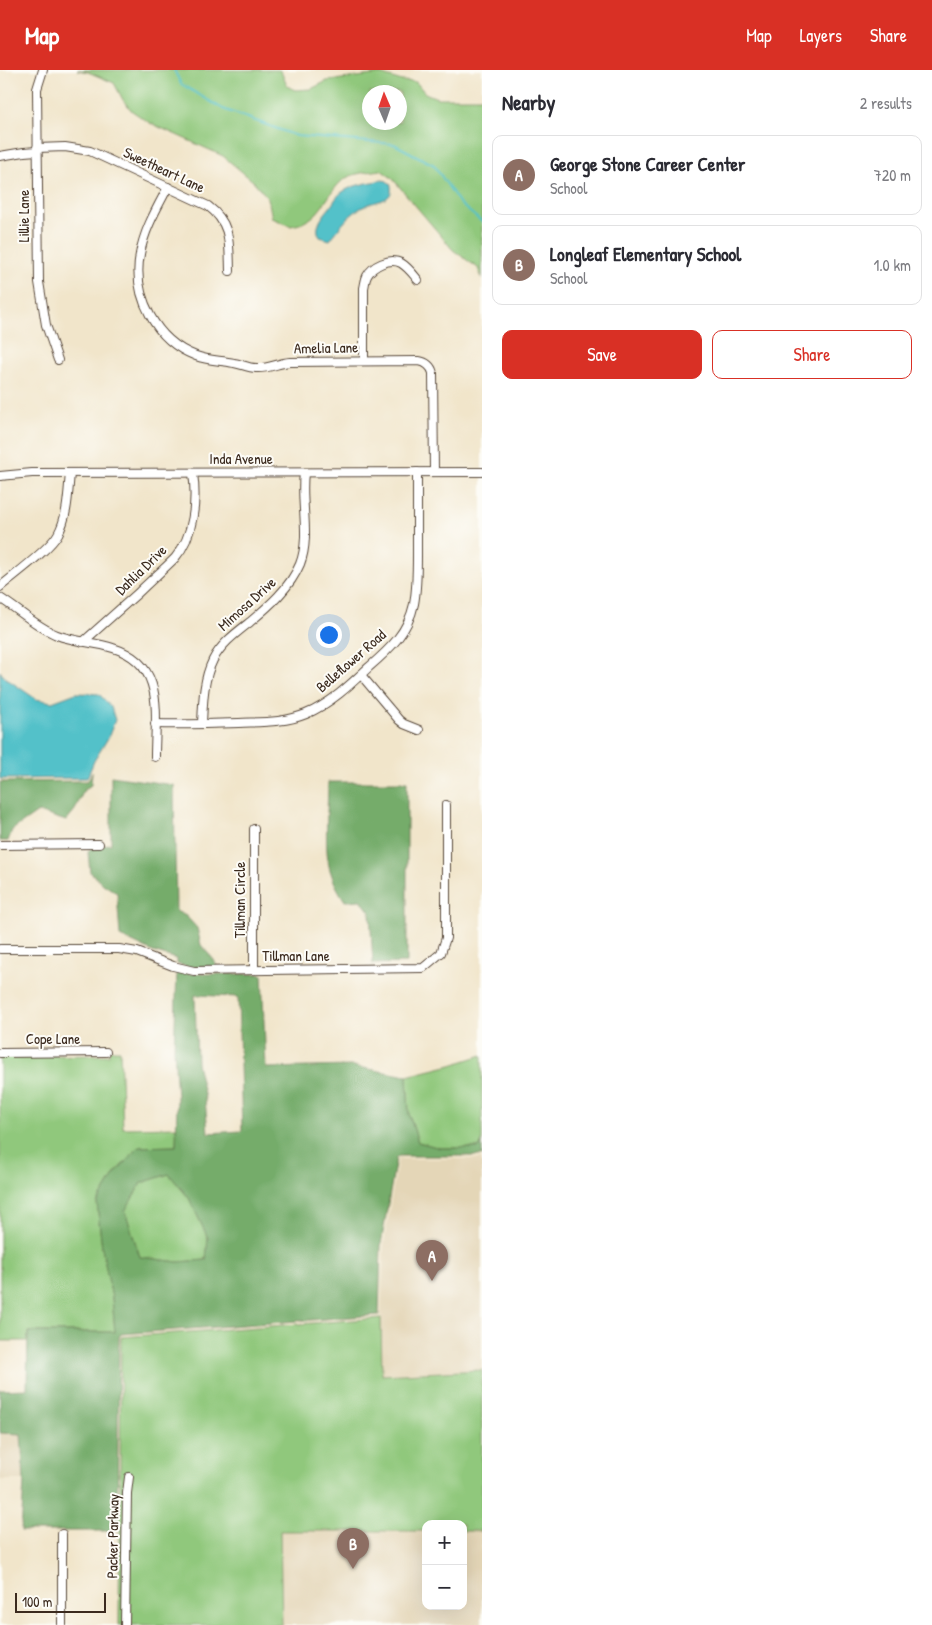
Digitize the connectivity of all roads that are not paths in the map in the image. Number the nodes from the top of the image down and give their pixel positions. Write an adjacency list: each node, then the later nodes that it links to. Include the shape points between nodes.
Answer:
1 (43, 70): 2 (street, Lillie Lane, via 37,89)
2 (38, 150): 3 (street, Sweetheart Lane); 4 (street, Sweetheart Lane, via 65,147 90,152); 7 (street, Lillie Lane, via 38,282 46,325)
3 (0, 156)
4 (168, 187): 5 (street, Sweetheart Lane, via 205,204 220,217 229,239); 8 (street, Amelia Lane, via 145,236 138,270 144,305 170,341 205,359 256,368 290,362)
5 (230, 271)
6 (418, 280): 8 (street, via 396,261 382,263 371,270 364,288)
7 (58, 360)
8 (364, 361): 10 (street, Amelia Lane, via 419,361 432,370)
9 (416, 472): 10 (street, Inda Avenue); 14 (street, Inda Avenue); 19 (street, Belleflower Road, via 417,578 412,612 394,643)
10 (434, 472): 11 (street, Inda Avenue)
11 (482, 472)
12 (70, 473): 13 (street, Inda Avenue); 15 (street, Inda Avenue); 16 (street, via 64,519 57,536)
13 (193, 473): 14 (street, Inda Avenue); 18 (street, Dahlia Drive, via 193,516 177,555)
14 (304, 473): 21 (street, Mimosa Drive, via 305,530 300,564 288,586 214,657 207,674)
15 (0, 476)
16 (0, 587)
17 (0, 598): 18 (street, via 49,631)
18 (83, 642): 20 (street, via 115,649 144,668 155,694)
19 (361, 674): 21 (street, Belleflower Road, via 327,703 298,717 276,722); 22 (street, via 399,720)
20 (155, 724): 21 (street, Belleflower Road); 23 (street)
21 (202, 724)
22 (419, 730)
23 (155, 757)
24 (446, 805): 29 (street, Tillman Lane, via 446,938 444,948 426,967)
25 (254, 829): 29 (street, Tillman Circle)
26 (99, 844): 27 (street)
27 (0, 845)
28 (0, 949): 29 (street, Tillman Lane, via 119,949 146,955 184,970)
29 (254, 970)
30 (106, 1052): 31 (street, Cope Lane)
31 (0, 1053)
32 (129, 1477): 35 (street, Packer Parkway)
33 (62, 1534): 34 (street)
34 (62, 1625)
35 (125, 1625)

